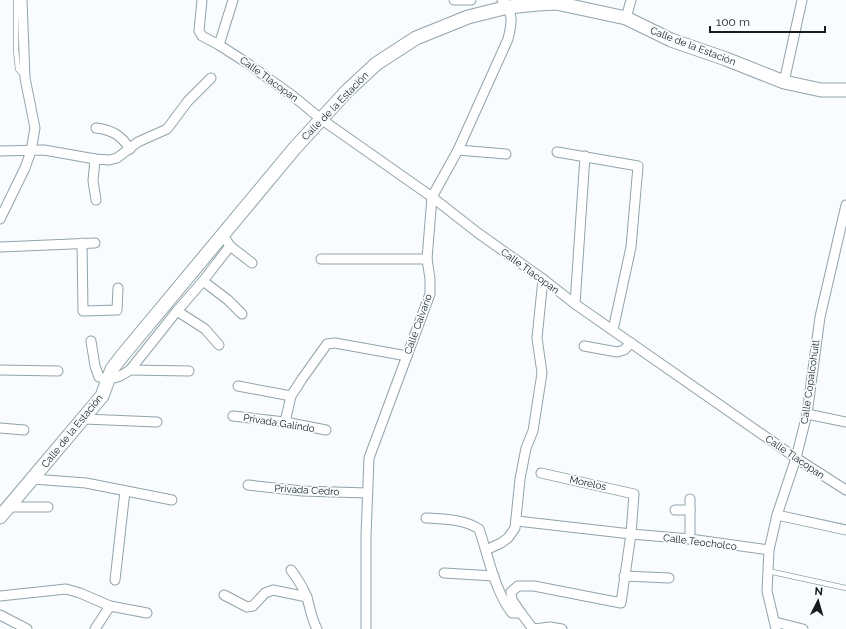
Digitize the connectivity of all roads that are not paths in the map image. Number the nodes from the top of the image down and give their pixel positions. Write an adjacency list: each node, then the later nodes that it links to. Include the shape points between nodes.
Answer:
1 (16, 0): 12 (lane, via 18,68)
2 (22, 0): 12 (street)
3 (202, 0): 11 (street, Calle Tlacopan, via 200,34)
4 (233, 0): 11 (street)
5 (454, 0): 6 (street)
6 (470, 0)
7 (631, 0): 10 (street)
8 (802, 0): 14 (street)
9 (505, 4): 10 (street, Calle de la Estación, via 556,3); 16 (street, Calle de la Estación, via 416,38 376,64); 19 (street, Calle Calvario, via 512,23 508,39)
10 (626, 18): 14 (street, Calle de la Estación, via 671,40)
11 (219, 45): 16 (street, Calle Tlacopan, via 293,96)
12 (25, 78): 21 (street, via 35,128)
13 (211, 78): 18 (street, via 188,101 167,129 138,142)
14 (784, 82): 15 (street, Calle de la Estación, via 821,90)
15 (846, 90)
16 (321, 119): 26 (street, Calle Tlacopan); 30 (street, Calle de la Estación, via 294,149)
17 (96, 128): 18 (street, via 115,133 124,139)
18 (130, 149): 25 (street, via 117,158)
19 (458, 150): 23 (street); 26 (street, Calle Calvario)
20 (0, 151): 21 (street)
21 (31, 151): 25 (street, via 44,150); 29 (street)
22 (557, 152): 24 (street)
23 (506, 154)
24 (585, 156): 40 (street); 43 (street, via 638,166 631,247)
25 (95, 159): 27 (street, via 93,182)
26 (432, 197): 35 (street, Calle Calvario); 37 (street, Calle Tlacopan)
27 (96, 200)
28 (846, 205): 56 (street, Calle Copalcohuitl, via 820,317)
29 (0, 219)
30 (227, 241): 36 (street); 38 (street); 53 (street, Calle de la Estación, via 122,356 112,369)
31 (82, 243): 32 (street); 33 (street); 39 (street, via 83,311 118,310)
32 (95, 243)
33 (0, 247)
34 (321, 259): 35 (street)
35 (427, 259): 48 (street, Calle Calvario, via 430,294)
36 (252, 262)
37 (543, 279): 40 (street, Calle Tlacopan); 81 (street, via 537,338 542,373 533,431 526,448 520,479)
38 (204, 281): 41 (street); 42 (street)
39 (118, 288)
40 (575, 304): 43 (street, Calle Tlacopan)
41 (177, 311): 46 (street, via 205,329); 50 (street)
42 (242, 314)
43 (613, 330): 45 (street, Calle Tlacopan)
44 (91, 341): 53 (street, via 95,366 100,377)
45 (631, 343): 47 (street, via 624,350 617,352); 65 (street, Calle Tlacopan)
46 (219, 345)
47 (584, 346)
48 (407, 356): 55 (street, via 331,343 324,348); 71 (street, Calle Calvario, via 369,458)
49 (0, 370): 51 (street)
50 (130, 370): 52 (street); 53 (street)
51 (58, 371)
52 (189, 371)
53 (108, 380): 58 (street, Calle de la Estación, via 102,396)
54 (238, 386): 55 (street)
55 (292, 396): 60 (street)
56 (808, 414): 61 (street); 65 (street, Calle Copalcohuitl)
57 (233, 416): 60 (street, Privada Galindo)
58 (84, 419): 59 (street); 67 (street, Calle de la Estación)
59 (157, 422)
60 (285, 422): 64 (street, Privada Galindo)
61 (846, 422)
62 (0, 428): 63 (street)
63 (24, 430)
64 (326, 430)
65 (796, 458): 69 (street, Calle Tlacopan); 78 (street, Calle Copalcohuitl)
66 (541, 473): 83 (street, Morelos, via 634,494)
67 (33, 480): 70 (street, via 86,483); 74 (street, Calle de la Estación)
68 (248, 485): 71 (street, Privada Cedro, via 302,491)
69 (846, 490)
70 (126, 491): 73 (street); 93 (street)
71 (367, 493): 106 (street, Calle Calvario)
72 (690, 499): 77 (street)
73 (172, 500)
74 (9, 507): 75 (street); 79 (street, Calle de la Estación)
75 (48, 507)
76 (675, 510): 77 (street)
77 (690, 510): 84 (street)
78 (777, 514): 82 (street); 86 (street, Calle Copalcohuitl)
79 (0, 518)
80 (426, 518): 85 (street, via 473,525 479,529)
81 (517, 521): 83 (street, Calle Teocholco); 85 (street, via 508,538)
82 (846, 530)
83 (631, 534): 84 (street, Calle Teocholco); 91 (street)
84 (690, 539): 86 (street, Calle Teocholco)
85 (486, 550): 90 (street)
86 (769, 550): 88 (street, Calle Copalcohuitl)
87 (291, 570): 97 (street)
88 (768, 571): 94 (lane); 102 (street, Calle Copalcohuitl, via 767,591)
89 (444, 573): 90 (street)
90 (494, 576): 100 (street, via 507,607 512,613)
91 (624, 576): 92 (street); 100 (street, via 621,602 534,586 518,586 511,592 512,600)
92 (668, 578)
93 (115, 580)
94 (846, 588)
95 (224, 595): 97 (street, via 247,607 253,606 265,592 273,590)
96 (0, 596): 98 (street, via 66,589)
97 (306, 596): 105 (street)
98 (110, 606): 99 (street); 104 (street)
99 (147, 613)
100 (521, 613): 107 (street)
101 (0, 615): 103 (street)
102 (775, 626): 109 (street)
103 (27, 629)
104 (95, 629)
105 (316, 629)
106 (366, 629)
107 (534, 629): 108 (street)
108 (562, 629)
109 (803, 629)

